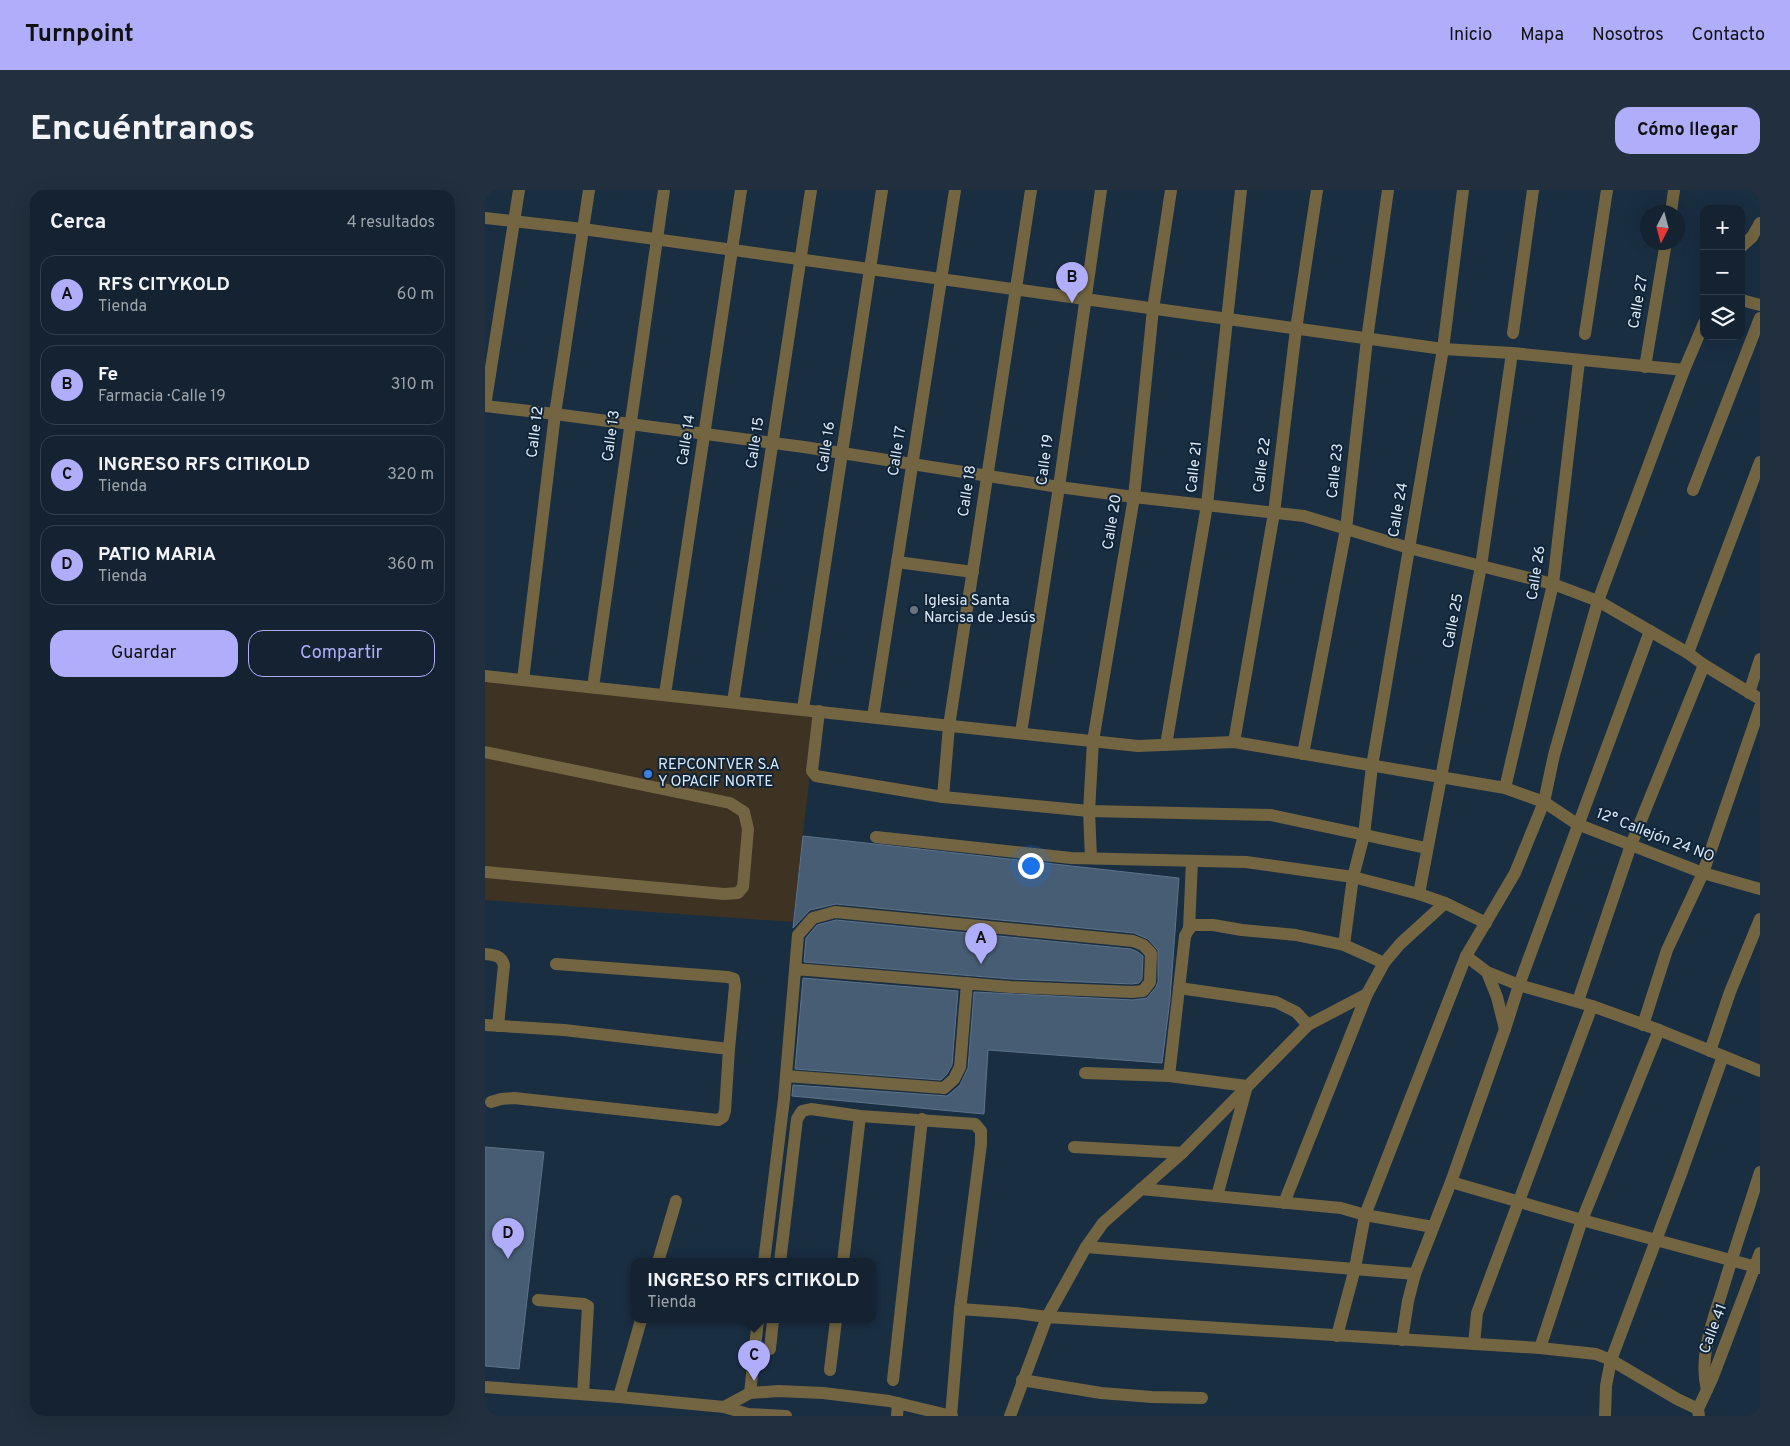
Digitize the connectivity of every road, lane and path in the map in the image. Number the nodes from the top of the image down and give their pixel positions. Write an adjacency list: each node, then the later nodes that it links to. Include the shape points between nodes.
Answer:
1 (519, 190): 20 (street)
2 (589, 190): 22 (street, Calle 12)
3 (664, 190): 23 (street, Calle 13)
4 (741, 190): 25 (street, Calle 14)
5 (811, 190): 27 (street, Calle 15)
6 (882, 190): 28 (street, Calle 16)
7 (955, 190): 29 (street, Calle 17)
8 (1031, 190): 30 (street, Calle 18)
9 (1101, 190): 31 (street, Calle 19)
10 (1171, 190): 34 (street, Calle 20)
11 (1241, 190): 36 (street, Calle 21)
12 (1317, 190): 37 (street, Calle 22)
13 (1388, 190): 41 (street, Calle 23)
14 (1463, 190): 42 (street, Calle 24)
15 (1533, 190): 38 (street)
16 (1607, 190): 40 (street)
17 (1674, 190): 18 (street)
18 (1672, 205)
19 (485, 218): 20 (street)
20 (514, 221): 22 (street); 47 (street)
21 (1760, 223): 24 (street)
22 (583, 229): 23 (street); 48 (street, Calle 12)
23 (657, 240): 25 (street); 49 (street, Calle 13)
24 (1745, 243)
25 (732, 250): 27 (street); 50 (street, Calle 14)
26 (1664, 250): 45 (street, Calle 27)
27 (801, 260): 28 (street); 51 (street, Calle 15)
28 (870, 269): 29 (street); 52 (street, Calle 16)
29 (941, 279): 30 (street); 54 (street, Calle 17)
30 (1016, 290): 31 (street); 55 (street, Calle 18)
31 (1086, 300): 34 (street); 56 (street, Calle 19)
32 (1745, 301): 33 (street)
33 (1760, 305)
34 (1153, 309): 36 (street); 59 (street, Calle 20)
35 (1760, 318): 57 (street)
36 (1227, 319): 37 (street); 60 (street, Calle 21)
37 (1295, 329): 41 (street); 61 (street, Calle 22)
38 (1513, 332)
39 (1700, 332): 46 (street)
40 (1585, 334)
41 (1367, 339): 42 (street); 62 (street, Calle 23)
42 (1443, 350): 43 (street); 63 (street, Calle 24)
43 (1512, 353): 44 (street); 65 (street, Calle 25)
44 (1579, 361): 45 (street); 67 (street, Calle 26)
45 (1645, 368): 46 (street)
46 (1684, 370): 68 (street)
47 (485, 406): 48 (street)
48 (555, 414): 49 (street); 74 (street, Calle 12)
49 (631, 424): 50 (street); 75 (street, Calle 13)
50 (705, 433): 51 (street); 76 (street, Calle 14)
51 (773, 442): 52 (street); 78 (street, Calle 15)
52 (843, 453): 54 (street); 80 (street, Calle 16)
53 (1760, 462): 58 (street)
54 (913, 464): 55 (street); 64 (street, Calle 17)
55 (987, 476): 56 (street); 66 (street, Calle 18)
56 (1059, 487): 59 (street); 84 (street, Calle 19)
57 (1693, 490)
58 (1754, 493): 70 (street)
59 (1133, 497): 60 (street); 85 (street, Calle 20)
60 (1207, 505): 61 (street); 87 (street, Calle 21)
61 (1274, 513): 62 (street, via 1304,516); 86 (street, Calle 22)
62 (1346, 529): 63 (street); 89 (street, Calle 23)
63 (1409, 548): 65 (street); 90 (street, Calle 24)
64 (897, 562): 66 (street); 82 (street, Calle 17)
65 (1481, 566): 67 (street); 91 (street, Calle 25)
66 (973, 572): 83 (street, Calle 18)
67 (1553, 584): 68 (street); 92 (street, Calle 26)
68 (1598, 602): 69 (street); 94 (street, via 1554,755)
69 (1649, 631): 70 (street); 96 (street)
70 (1688, 653): 72 (street)
71 (1760, 659): 77 (street)
72 (1704, 665): 77 (street); 99 (street)
73 (485, 676): 74 (street, 12° Callejón 24 NO)
74 (523, 680): 75 (street, 12° Callejón 24 NO)
75 (593, 687): 76 (street, 12° Callejón 24 NO)
76 (665, 694): 78 (street, 12° Callejón 24 NO)
77 (1755, 696)
78 (733, 702): 80 (street, 12° Callejón 24 NO)
79 (1760, 707): 104 (street)
80 (803, 709): 81 (street, 12° Callejón 24 NO)
81 (819, 711): 82 (street, 12° Callejón 24 NO); 93 (street, via 812,770 816,776)
82 (873, 718): 83 (street, 12° Callejón 24 NO)
83 (949, 726): 84 (street, 12° Callejón 24 NO); 93 (street, Calle 18)
84 (1021, 733): 85 (street, 12° Callejón 24 NO)
85 (1093, 741): 87 (street, 12° Callejón 24 NO); 95 (street, Calle 20)
86 (1234, 742): 87 (street, 12° Callejón 24 NO); 89 (street, 12° Callejón 24 NO)
87 (1166, 745)
88 (485, 752): 103 (street, via 730,803 744,812 748,829 743,887 738,893)
89 (1303, 754): 90 (street, 12° Callejón 24 NO)
90 (1371, 766): 91 (street, 12° Callejón 24 NO); 97 (street, Calle 24)
91 (1440, 777): 92 (street, 12° Callejón 24 NO); 100 (street, Calle 25)
92 (1505, 788): 94 (street, 12° Callejón 24 NO)
93 (943, 797): 95 (street)
94 (1544, 802): 96 (street, 12° Callejón 24 NO); 110 (street, via 1515,874)
95 (1089, 811): 97 (street, via 1271,815); 101 (street, Calle 20)
96 (1577, 824): 99 (street, 12° Callejón 24 NO); 120 (street)
97 (1364, 835): 100 (street); 105 (street, Calle 24)
98 (875, 837): 101 (street)
99 (1631, 845): 104 (street, 12° Callejón 24 NO); 123 (street)
100 (1427, 848): 107 (street, Calle 25)
101 (1091, 858): 102 (street)
102 (1193, 861): 105 (street, via 1246,862); 111 (street)
103 (485, 872)
104 (1703, 873): 106 (street, 12° Callejón 24 NO); 125 (street, via 1667,950)
105 (1353, 876): 107 (street); 112 (street, Calle 24)
106 (1760, 889)
107 (1419, 894): 108 (street)
108 (1445, 903): 110 (street); 115 (street)
109 (1760, 919): 131 (street)
110 (1486, 923): 114 (street)
111 (1189, 928): 112 (street, via 1213,925 1296,935); 121 (street, via 1185,936)
112 (1344, 945): 115 (street)
113 (485, 954): 127 (street, via 497,955 504,965)
114 (1466, 956): 118 (street); 150 (street)
115 (1384, 963): 122 (street)
116 (556, 964): 130 (street, via 728,976 735,986)
117 (795, 969): 119 (street); 119 (street, via 798,935 813,918 835,912 1133,941 1151,953 1150,982 1143,991); 135 (street)
118 (1487, 972): 120 (street); 128 (street)
119 (967, 983): 135 (street, via 960,1066 954,1079 944,1088)
120 (1519, 985): 123 (street); 128 (street)
121 (1179, 988): 126 (street, via 1276,1002 1296,1012); 136 (street)
122 (1367, 994): 126 (street); 149 (street)
123 (1578, 1001): 124 (street)
124 (1593, 1006): 125 (street); 148 (street)
125 (1643, 1024): 129 (street)
126 (1308, 1025): 137 (street)
127 (491, 1026): 130 (street, via 564,1030)
128 (1505, 1029): 144 (street)
129 (1659, 1030): 131 (street); 151 (street)
130 (729, 1049): 138 (street, via 725,1111 718,1120 514,1098)
131 (1710, 1051): 132 (street)
132 (1723, 1056): 133 (street); 153 (street)
133 (1760, 1072)
134 (1085, 1073): 136 (street)
135 (786, 1076): 157 (street)
136 (1169, 1076): 137 (street)
137 (1247, 1086): 142 (street); 146 (street)
138 (491, 1102)
139 (860, 1116): 140 (street); 158 (street, via 811,1109 802,1111 797,1119); 159 (street)
140 (922, 1119): 165 (street, via 975,1124 981,1131); 178 (street)
141 (1074, 1147): 142 (street)
142 (1182, 1153): 145 (street)
143 (1760, 1172): 160 (street)
144 (1451, 1182): 148 (street); 152 (street)
145 (1141, 1189): 146 (street); 154 (street, via 1103,1223)
146 (1217, 1196): 149 (street)
147 (676, 1201): 156 (street)
148 (1519, 1202): 151 (street); 173 (street, via 1477,1313)
149 (1284, 1203): 150 (street, via 1341,1208)
150 (1365, 1215): 152 (street); 162 (street)
151 (1582, 1220): 153 (street); 174 (street)
152 (1433, 1227): 163 (street)
153 (1656, 1239): 160 (street); 176 (street)
154 (1086, 1247): 162 (street); 166 (street)
155 (1760, 1253): 161 (street, Calle 41)
156 (660, 1258)
157 (764, 1258)
158 (780, 1258)
159 (843, 1258)
160 (1731, 1261): 161 (street); 181 (street, via 1708,1338 1704,1370)
161 (1758, 1267): 181 (street, Calle 41)
162 (1355, 1268): 163 (street); 171 (street)
163 (1415, 1274): 172 (street)
164 (539, 1300): 183 (street, via 589,1306)
165 (960, 1309): 166 (street); 191 (street)
166 (1047, 1318): 171 (street); 179 (street)
167 (640, 1323): 184 (street)
168 (758, 1323): 182 (street)
169 (773, 1323): 175 (street)
170 (836, 1323): 177 (street)
171 (1337, 1336): 172 (street)
172 (1403, 1340): 173 (street)
173 (1473, 1344): 174 (street)
174 (1540, 1348): 176 (street, via 1596,1354)
175 (770, 1349)
176 (1611, 1360): 188 (street); 193 (street, via 1605,1386)
177 (830, 1370)
178 (893, 1380)
179 (1022, 1380): 185 (street, via 1101,1393); 192 (street)
180 (485, 1387): 183 (street)
181 (1707, 1390): 188 (street, Calle 41)
182 (750, 1393): 186 (street, via 823,1393); 187 (street)
183 (583, 1394): 184 (street)
184 (619, 1396): 187 (street)
185 (1202, 1398)
186 (898, 1403): 190 (street); 191 (street)
187 (724, 1411): 189 (street)
188 (1699, 1412)
189 (786, 1416)
190 (897, 1416)
191 (951, 1416)
192 (1010, 1416)
193 (1605, 1416)

